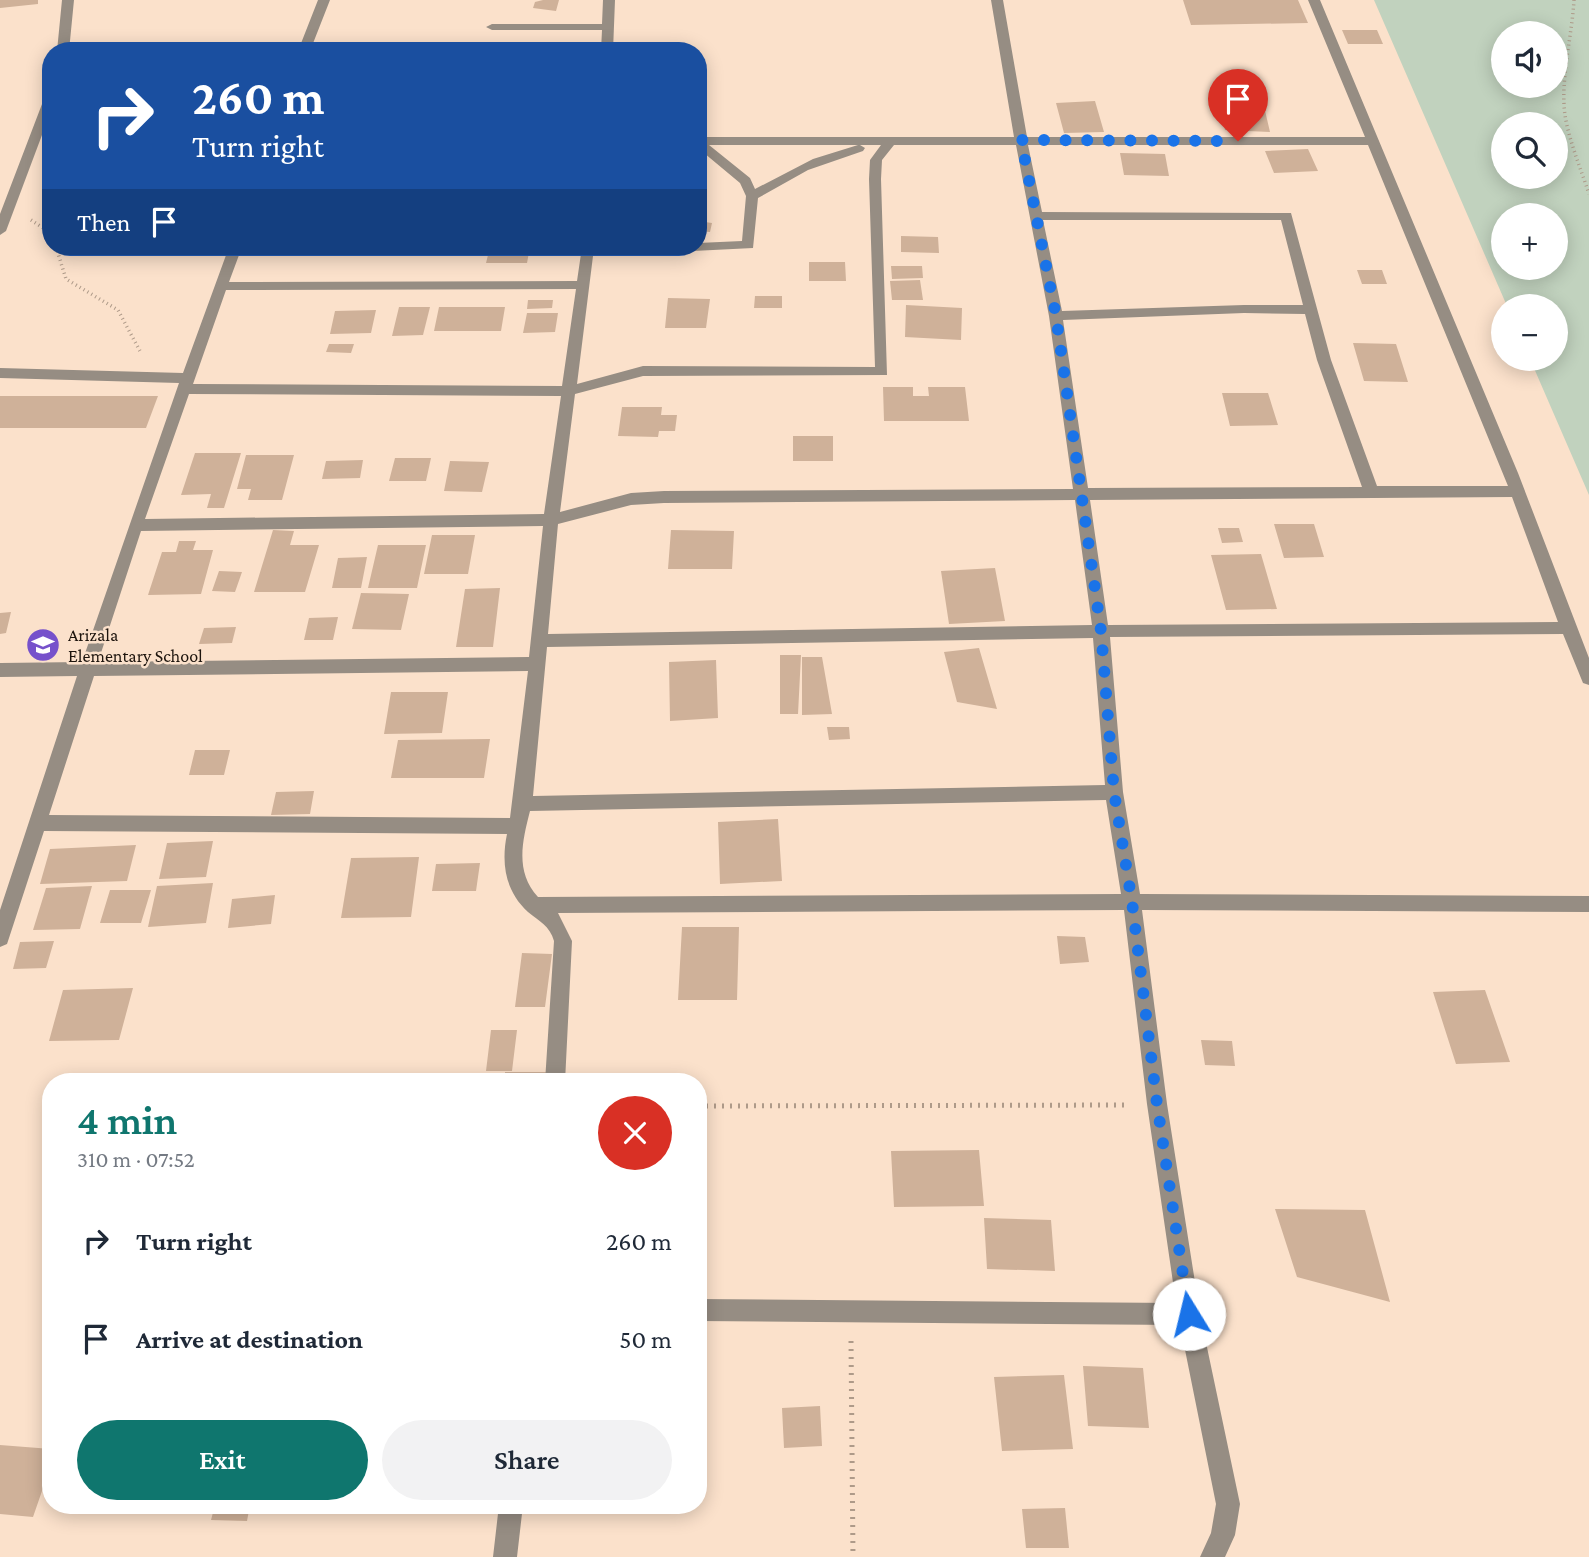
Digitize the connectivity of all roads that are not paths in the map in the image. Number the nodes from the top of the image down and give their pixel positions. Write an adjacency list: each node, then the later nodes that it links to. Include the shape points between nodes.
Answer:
1 (68, 0): 8 (street)
2 (324, 0): 9 (street)
3 (609, 0): 7 (street)
4 (997, 0): 12 (street)
5 (1314, 0): 14 (street)
6 (492, 27): 7 (street)
7 (609, 27): 10 (street)
8 (64, 42)
9 (308, 42)
10 (608, 42)
11 (42, 118): 19 (street)
12 (1021, 140): 14 (street); 15 (street); 18 (street)
13 (707, 141): 15 (street)
14 (1373, 141): 31 (street)
15 (890, 142): 17 (street, via 838,153 787,174); 29 (street, via 876,160 875,179 882,372 643,371)
16 (707, 148): 17 (street, via 746,181)
17 (752, 196): 20 (street, via 748,245)
18 (1036, 216): 25 (street, via 1286,216); 26 (street)
19 (0, 231)
20 (707, 246)
21 (232, 256): 23 (street)
22 (587, 256): 24 (street)
23 (223, 285): 24 (street); 28 (street)
24 (585, 285): 29 (street)
25 (1311, 310): 26 (street); 30 (street)
26 (1056, 316): 32 (street)
27 (0, 373): 28 (street, via 154,377)
28 (187, 384): 29 (street); 34 (street)
29 (568, 391): 33 (street)
30 (1371, 491): 31 (street); 32 (street)
31 (1517, 491): 35 (street)
32 (1079, 492): 33 (street, via 644,498); 36 (street)
33 (551, 520): 34 (street); 37 (street)
34 (135, 525): 39 (street)
35 (1568, 628): 36 (street); 41 (street)
36 (1101, 631): 37 (street); 42 (street)
37 (542, 641): 38 (street)
38 (539, 664): 39 (street); 43 (street)
39 (87, 669): 40 (street); 44 (street)
40 (0, 670)
41 (1589, 678)
42 (1114, 792): 43 (street); 46 (street)
43 (523, 804): 45 (street)
44 (39, 824): 45 (street); 49 (street)
45 (518, 826): 48 (street, via 512,870)
46 (1132, 902): 47 (street); 48 (street); 52 (street)
47 (1589, 904)
48 (534, 905): 50 (street, via 557,923 565,954)
49 (2, 927)
50 (556, 1073)
51 (707, 1310): 52 (street)
52 (1189, 1314): 55 (street, via 1228,1504 1223,1535)
53 (510, 1514): 54 (street)
54 (505, 1557)
55 (1212, 1557)

